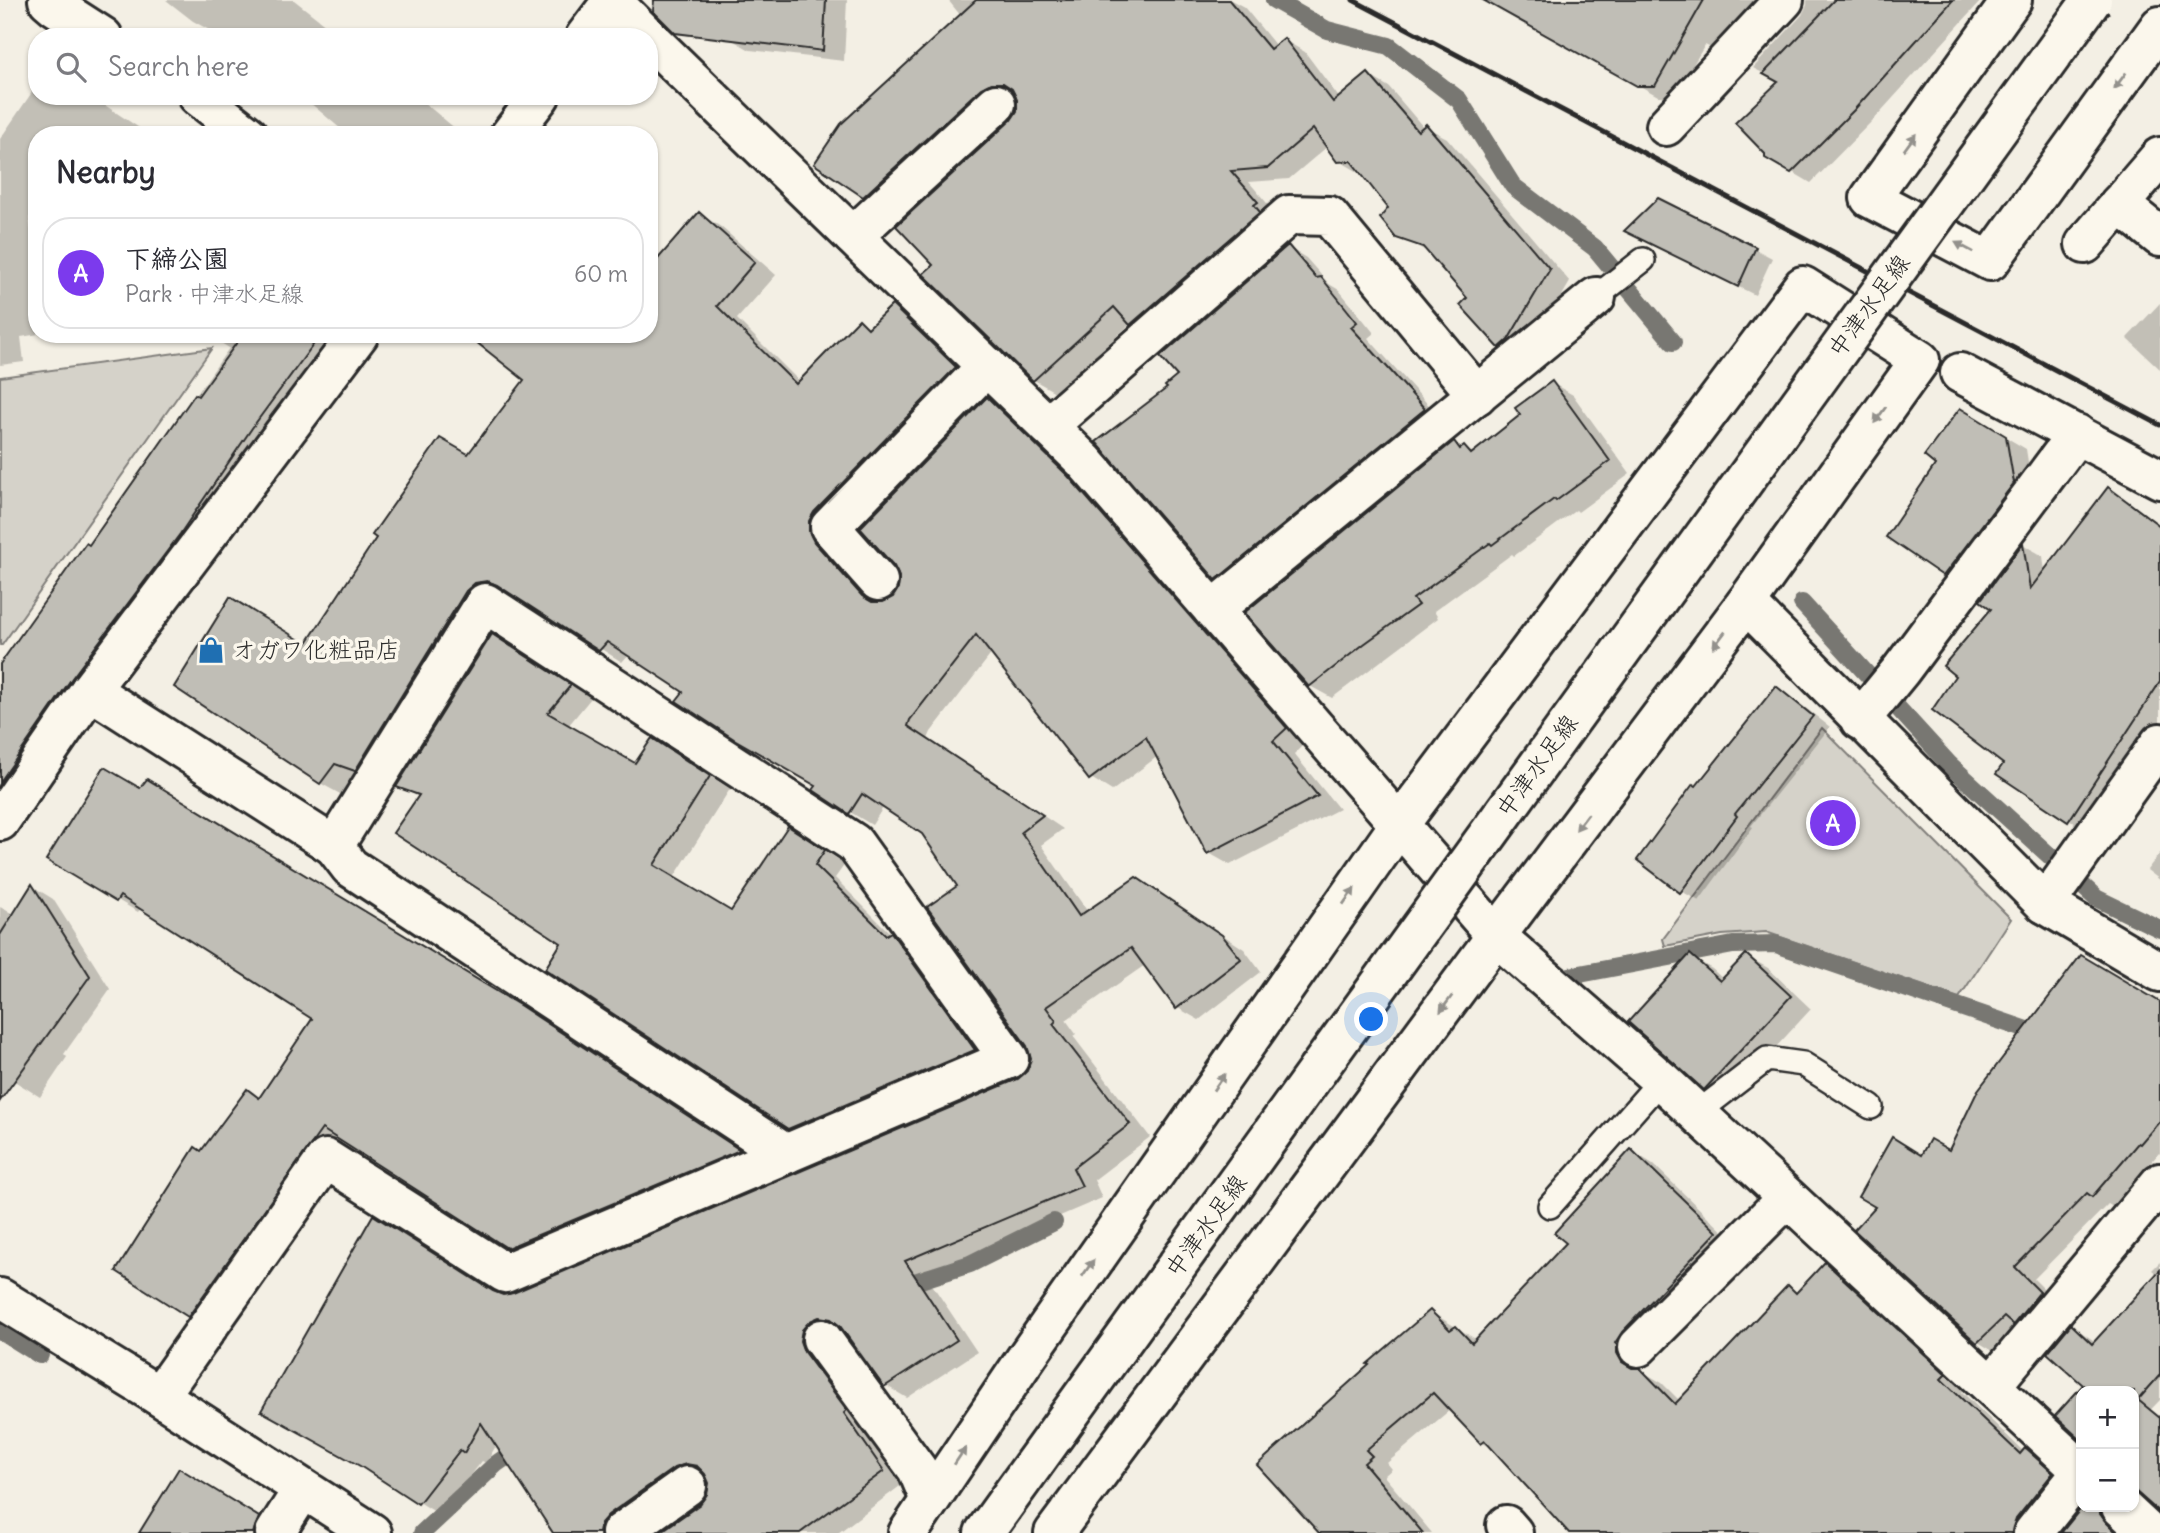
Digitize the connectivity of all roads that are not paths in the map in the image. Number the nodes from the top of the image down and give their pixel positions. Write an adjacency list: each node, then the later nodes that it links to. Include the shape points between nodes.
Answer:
1 (48, 0): 7 (street)
2 (1784, 0): 16 (street)
3 (2012, 0): 6 (street, one-way to 3, via 1990,261 1870,198)
4 (2092, 0): 65 (street, 中津水足線, bridge)
5 (612, 1): 8 (street); 9 (street)
6 (2160, 26)
7 (89, 28)
8 (592, 28)
9 (640, 28)
10 (658, 46): 19 (street)
11 (996, 104): 19 (street)
12 (210, 105): 14 (street)
13 (533, 105): 15 (street)
14 (236, 126)
15 (517, 126)
16 (1666, 126)
17 (2160, 158): 18 (street)
18 (2119, 204): 20 (street); 21 (street)
19 (853, 236): 25 (street)
20 (2160, 237)
21 (2085, 244)
22 (1643, 260): 23 (lane)
23 (1596, 298): 27 (street)
24 (352, 343): 34 (street)
25 (987, 366): 28 (street); 31 (street, via 830,527)
26 (1960, 373): 29 (street)
27 (1477, 395): 28 (street, via 1329,216 1289,215); 33 (street)
28 (1048, 426): 33 (street)
29 (2077, 434): 30 (street); 35 (street)
30 (2160, 478)
31 (878, 580)
32 (1746, 603): 35 (street); 38 (street, one-way to 32, via 1803,286 1920,360); 41 (street, one-way to 41)
33 (1213, 610): 38 (street)
34 (90, 690): 37 (street); 39 (street)
35 (1860, 720): 40 (street)
36 (2160, 743): 40 (street)
37 (0, 821)
38 (1399, 825): 41 (street); 59 (street, one-way to 38)
39 (334, 846): 46 (street, via 350,867); 46 (street, via 485,603 854,843 1009,1059)
40 (2051, 895): 42 (street)
41 (1496, 936): 43 (street); 66 (street, one-way to 66)
42 (2160, 972)
43 (1661, 1080): 45 (street); 49 (lane)
44 (1871, 1107): 45 (lane, via 1803,1064 1767,1059)
45 (1697, 1113): 48 (street)
46 (786, 1154): 54 (street, via 505,1273 326,1159)
47 (2160, 1184): 53 (street)
48 (1787, 1198): 52 (street); 53 (street)
49 (1550, 1206)
50 (0, 1298): 54 (street)
51 (822, 1339): 59 (street, via 917,1469)
52 (1638, 1347)
53 (1991, 1386): 55 (street)
54 (159, 1396): 58 (street)
55 (2076, 1467)
56 (2076, 1478): 67 (street)
57 (687, 1486): 63 (street)
58 (303, 1489): 61 (street); 62 (street)
59 (930, 1500): 64 (street)
60 (2126, 1512): 68 (street)
61 (275, 1533)
62 (372, 1533)
63 (621, 1533)
64 (908, 1533)
65 (984, 1533)
66 (1054, 1533)
67 (2033, 1533)
68 (2149, 1533)

